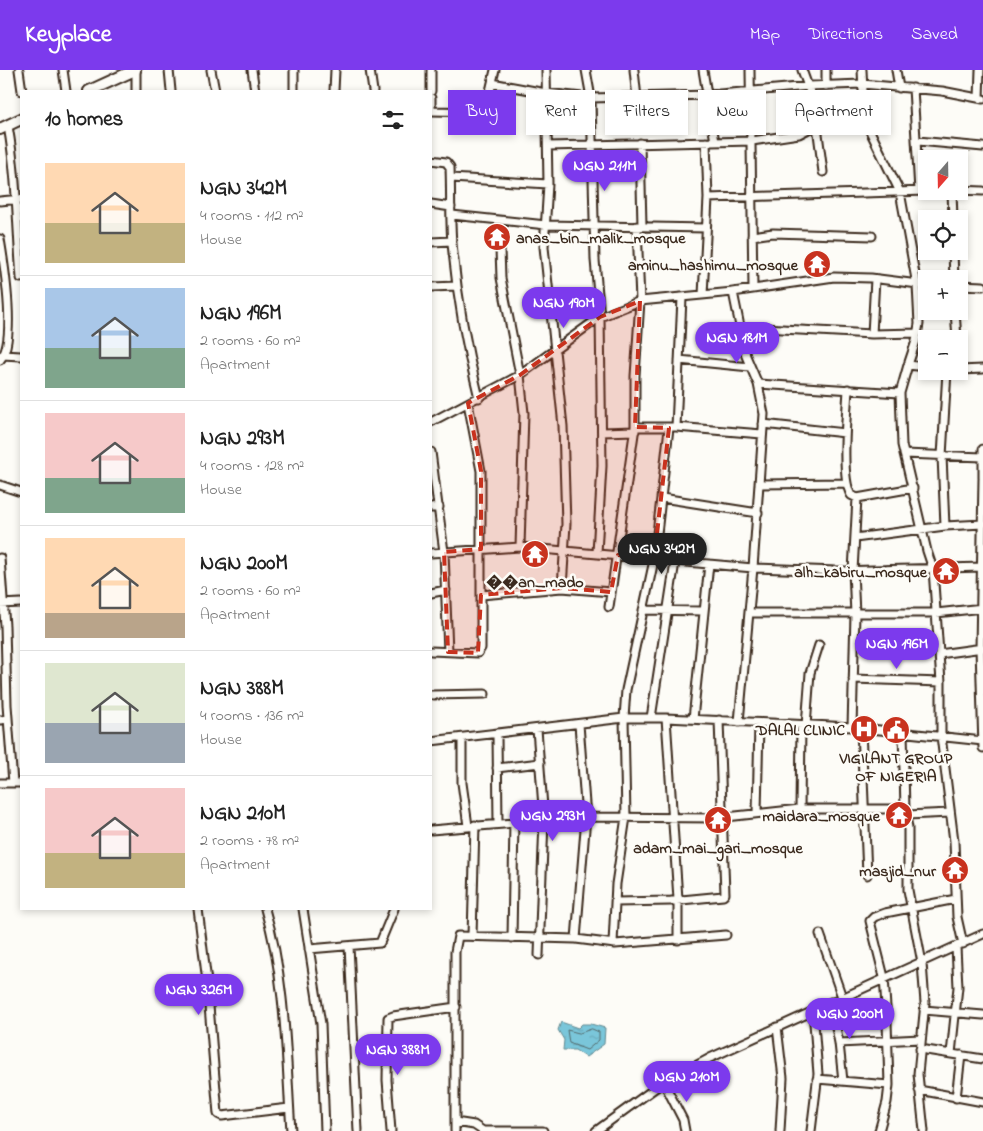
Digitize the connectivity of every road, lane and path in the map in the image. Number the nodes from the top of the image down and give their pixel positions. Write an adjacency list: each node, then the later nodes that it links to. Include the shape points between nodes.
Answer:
1 (19, 70): 29 (street)
2 (63, 70): 30 (street)
3 (136, 70): 22 (street); 32 (street)
4 (169, 70): 33 (street)
5 (211, 70): 34 (street)
6 (252, 70): 35 (street)
7 (294, 70): 36 (street)
8 (335, 70): 37 (street)
9 (370, 70): 38 (street)
10 (431, 70): 39 (street)
11 (494, 70): 23 (street)
12 (546, 70): 41 (street)
13 (586, 70): 42 (street)
14 (634, 70): 43 (street)
15 (703, 70): 44 (street)
16 (750, 70): 45 (street)
17 (802, 70): 25 (street)
18 (826, 70): 26 (street)
19 (862, 70): 24 (street)
20 (896, 70): 27 (street)
21 (980, 70): 48 (street)
22 (123, 73): 31 (street)
23 (492, 83): 40 (street); 49 (street, via 485,112)
24 (862, 84): 26 (street); 27 (street); 47 (street)
25 (809, 86): 26 (street); 45 (street); 46 (street)
26 (826, 86)
27 (898, 88): 28 (street)
28 (913, 88): 48 (street); 60 (street)
29 (22, 90)
30 (66, 90)
31 (91, 90)
32 (136, 90)
33 (171, 90)
34 (215, 90)
35 (255, 90)
36 (294, 90)
37 (334, 90)
38 (373, 90)
39 (431, 90)
40 (530, 90)
41 (546, 90)
42 (590, 90)
43 (636, 90)
44 (708, 90)
45 (750, 90)
46 (810, 90)
47 (862, 90)
48 (981, 99)
49 (432, 112)
50 (20, 119): 51 (street)
51 (4, 127): 78 (street)
52 (548, 135): 64 (street)
53 (593, 135): 65 (street)
54 (714, 135): 62 (street)
55 (752, 135): 59 (street)
56 (791, 135): 59 (street)
57 (818, 135): 69 (street)
58 (872, 135): 75 (street)
59 (752, 140): 62 (street); 76 (street)
60 (918, 141): 66 (street); 67 (street)
61 (706, 142): 62 (street); 63 (street); 77 (street)
62 (715, 142)
63 (640, 143): 65 (street); 85 (street)
64 (548, 146): 65 (street); 71 (street)
65 (593, 146): 86 (street)
66 (983, 147)
67 (919, 150)
68 (432, 160): 70 (street, via 449,164)
69 (823, 172)
70 (451, 178): 71 (street); 81 (street)
71 (548, 184): 84 (street)
72 (968, 190): 74 (street)
73 (918, 191): 75 (street)
74 (983, 191)
75 (900, 192): 76 (street); 95 (street)
76 (752, 196): 77 (street); 88 (street)
77 (708, 198): 87 (street)
78 (19, 199): 79 (street); 90 (street)
79 (0, 201)
80 (432, 204): 81 (street)
81 (451, 207): 82 (street)
82 (452, 216): 83 (street); 92 (street)
83 (499, 220): 84 (street); 118 (street, via 501,278)
84 (546, 225): 86 (street); 109 (street, via 545,257)
85 (640, 226): 86 (street); 87 (street); 104 (street)
86 (594, 227): 105 (street)
87 (706, 228): 102 (street)
88 (752, 236): 89 (street, via 773,233); 100 (street)
89 (872, 236)
90 (20, 238)
91 (0, 240): 111 (street, via 9,308)
92 (452, 241): 93 (street); 97 (street)
93 (432, 242)
94 (875, 279): 95 (street); 100 (street, via 834,277); 108 (street)
95 (917, 285): 107 (street)
96 (968, 285): 98 (street)
97 (457, 286): 99 (street); 123 (street)
98 (983, 286)
99 (432, 287)
100 (753, 289): 101 (street)
101 (733, 292): 102 (street); 106 (street)
102 (703, 296): 103 (street)
103 (682, 298): 104 (street); 112 (street)
104 (640, 301): 105 (street); 128 (street)
105 (600, 317): 109 (street); 129 (street)
106 (741, 331): 108 (street, via 776,328); 115 (street)
107 (918, 333): 108 (street); 113 (street)
108 (872, 334)
109 (556, 350): 118 (street); 154 (street, via 565,464)
110 (20, 356): 111 (street)
111 (1, 357)
112 (679, 360): 115 (street); 127 (street)
113 (908, 364): 114 (street); 122 (street)
114 (918, 366)
115 (750, 367): 120 (street)
116 (983, 369): 117 (street)
117 (968, 370)
118 (520, 375): 123 (street); 152 (street, via 524,413)
119 (946, 380): 134 (street)
120 (758, 384): 121 (street); 126 (street)
121 (848, 389): 122 (street); 130 (street)
122 (900, 393): 133 (street)
123 (479, 398): 124 (street)
124 (468, 403): 125 (street); 153 (street, via 481,472)
125 (432, 419)
126 (763, 424): 130 (street); 131 (street)
127 (672, 427): 128 (street); 131 (street); 143 (street)
128 (635, 429): 129 (street); 158 (street)
129 (602, 432): 157 (street)
130 (845, 433): 138 (street)
131 (762, 434): 139 (street)
132 (983, 449): 135 (street)
133 (904, 454): 134 (street); 141 (street)
134 (942, 456): 135 (street); 149 (street)
135 (983, 457): 137 (street)
136 (432, 459): 145 (street)
137 (983, 478): 148 (street)
138 (846, 482): 139 (street); 144 (street, via 851,495)
139 (760, 484): 147 (street)
140 (0, 485): 142 (street)
141 (913, 488): 144 (street); 150 (street)
142 (20, 492)
143 (662, 498): 147 (street); 160 (street)
144 (857, 498): 151 (street)
145 (439, 507): 146 (street); 155 (street)
146 (432, 508)
147 (758, 513): 164 (street)
148 (982, 524): 149 (street); 163 (street)
149 (945, 526): 150 (street)
150 (923, 529): 151 (street); 165 (street)
151 (855, 538): 166 (street)
152 (520, 547): 153 (street); 154 (street)
153 (481, 549): 155 (street); 171 (street)
154 (564, 550): 157 (street); 167 (street)
155 (444, 552): 156 (street); 168 (street)
156 (432, 553)
157 (597, 553): 158 (street)
158 (618, 555): 160 (street); 169 (street)
159 (0, 558): 173 (street)
160 (654, 560): 161 (street); 176 (street)
161 (675, 562): 162 (street); 177 (street)
162 (708, 564): 164 (street); 178 (street)
163 (982, 567): 165 (street); 175 (street)
164 (753, 568): 166 (street); 180 (street)
165 (933, 568): 166 (street); 179 (street)
166 (853, 571): 181 (street)
167 (562, 588): 169 (street); 171 (street)
168 (446, 590): 170 (street); 187 (street)
169 (611, 592): 174 (street)
170 (432, 593)
171 (481, 595): 187 (street, via 480,651)
172 (20, 603): 173 (street)
173 (2, 604): 196 (street)
174 (608, 607)
175 (982, 608): 179 (street); 184 (street)
176 (643, 610): 177 (street); 192 (street, via 626,690)
177 (667, 611): 178 (street); 193 (street)
178 (703, 611): 195 (street)
179 (936, 612): 181 (street); 186 (street)
180 (749, 613): 181 (street); 198 (street)
181 (855, 614): 188 (street)
182 (819, 645): 201 (street, via 810,673)
183 (875, 645): 186 (street)
184 (981, 648): 186 (street); 210 (street)
185 (432, 651): 187 (street)
186 (938, 651): 189 (street)
187 (448, 652)
188 (853, 679): 189 (street); 202 (street)
189 (940, 682): 207 (street)
190 (485, 694): 191 (street)
191 (432, 695)
192 (624, 718): 193 (street); 200 (street); 223 (street)
193 (651, 718): 194 (street)
194 (666, 718): 195 (street); 225 (street)
195 (693, 719): 197 (street)
196 (4, 720): 215 (street)
197 (719, 720): 198 (street); 224 (street)
198 (739, 722): 199 (street)
199 (759, 723): 201 (street); 221 (street)
200 (579, 724): 204 (street); 222 (street)
201 (804, 726): 202 (street); 218 (street)
202 (852, 727): 203 (street)
203 (860, 728): 205 (street); 217 (street)
204 (537, 729): 206 (street); 212 (street)
205 (903, 732): 207 (street); 219 (street)
206 (497, 735): 208 (street); 213 (street)
207 (941, 736): 210 (street); 220 (street)
208 (462, 738): 209 (street); 229 (street, via 462,783)
209 (432, 741)
210 (983, 741): 211 (street)
211 (983, 748)
212 (540, 763): 213 (street); 226 (street)
213 (497, 768): 228 (street)
214 (0, 783): 215 (street)
215 (13, 783): 216 (street)
216 (20, 783)
217 (864, 808): 218 (street); 219 (street); 231 (street)
218 (800, 809): 221 (street)
219 (906, 812): 220 (street); 235 (street)
220 (950, 813): 233 (street)
221 (757, 814): 224 (street)
222 (586, 817): 223 (street); 226 (street); 245 (street)
223 (626, 817): 225 (street); 234 (street)
224 (722, 817): 225 (street); 232 (street, via 725,894)
225 (673, 819): 232 (street)
226 (544, 820): 227 (street); 246 (street)
227 (514, 822): 228 (street); 244 (street)
228 (498, 823): 229 (street)
229 (472, 826): 230 (street); 243 (street)
230 (432, 830)
231 (867, 875)
232 (678, 899): 234 (street); 247 (street)
233 (956, 899): 235 (street); 249 (street)
234 (614, 902): 248 (street)
235 (910, 908): 253 (street); 254 (street, via 885,912 870,921)
236 (198, 910): 277 (street, via 218,1114)
237 (265, 910): 277 (street, via 272,931 284,1012)
238 (303, 910): 251 (street)
239 (394, 910): 250 (street, via 380,943)
240 (820, 934): 255 (street)
241 (983, 934): 249 (street)
242 (726, 935): 247 (street)
243 (472, 936): 244 (street); 257 (street, via 462,935 456,939)
244 (512, 938): 246 (street)
245 (576, 939): 246 (street); 248 (street)
246 (539, 940): 252 (street)
247 (678, 940): 248 (street)
248 (613, 943)
249 (960, 945): 253 (street); 260 (street)
250 (349, 946): 251 (street); 281 (street)
251 (309, 949): 280 (street, via 320,1024)
252 (538, 955)
253 (922, 963): 254 (street); 259 (street)
254 (884, 977): 255 (street); 263 (street)
255 (842, 997): 256 (street)
256 (831, 1002): 258 (street); 265 (street)
257 (456, 1007): 278 (street); 282 (street, via 388,1018 387,1080)
258 (813, 1010): 262 (street); 270 (street)
259 (924, 1010): 260 (street); 264 (street)
260 (957, 1013): 261 (street); 267 (street)
261 (983, 1015)
262 (777, 1027): 272 (street); 287 (street, via 783,1078)
263 (887, 1039): 264 (street); 265 (street); 273 (street)
264 (921, 1039): 266 (street)
265 (839, 1043): 271 (street)
266 (920, 1049): 267 (street); 274 (street)
267 (951, 1054): 268 (street)
268 (961, 1055): 269 (street); 275 (street)
269 (983, 1059)
270 (817, 1079): 271 (street); 288 (street)
271 (843, 1081): 273 (street)
272 (664, 1083): 285 (street); 286 (street, via 684,1120)
273 (888, 1085): 289 (street)
274 (919, 1090): 275 (street); 290 (street)
275 (956, 1098): 276 (street)
276 (983, 1102)
277 (289, 1108): 279 (street)
278 (455, 1122): 283 (street); 284 (street, via 483,1131)
279 (291, 1131)
280 (325, 1131)
281 (358, 1131)
282 (391, 1131)
283 (455, 1131)
284 (544, 1131)
285 (596, 1131)
286 (685, 1131)
287 (780, 1131)
288 (811, 1131)
289 (879, 1131)
290 (924, 1131)

